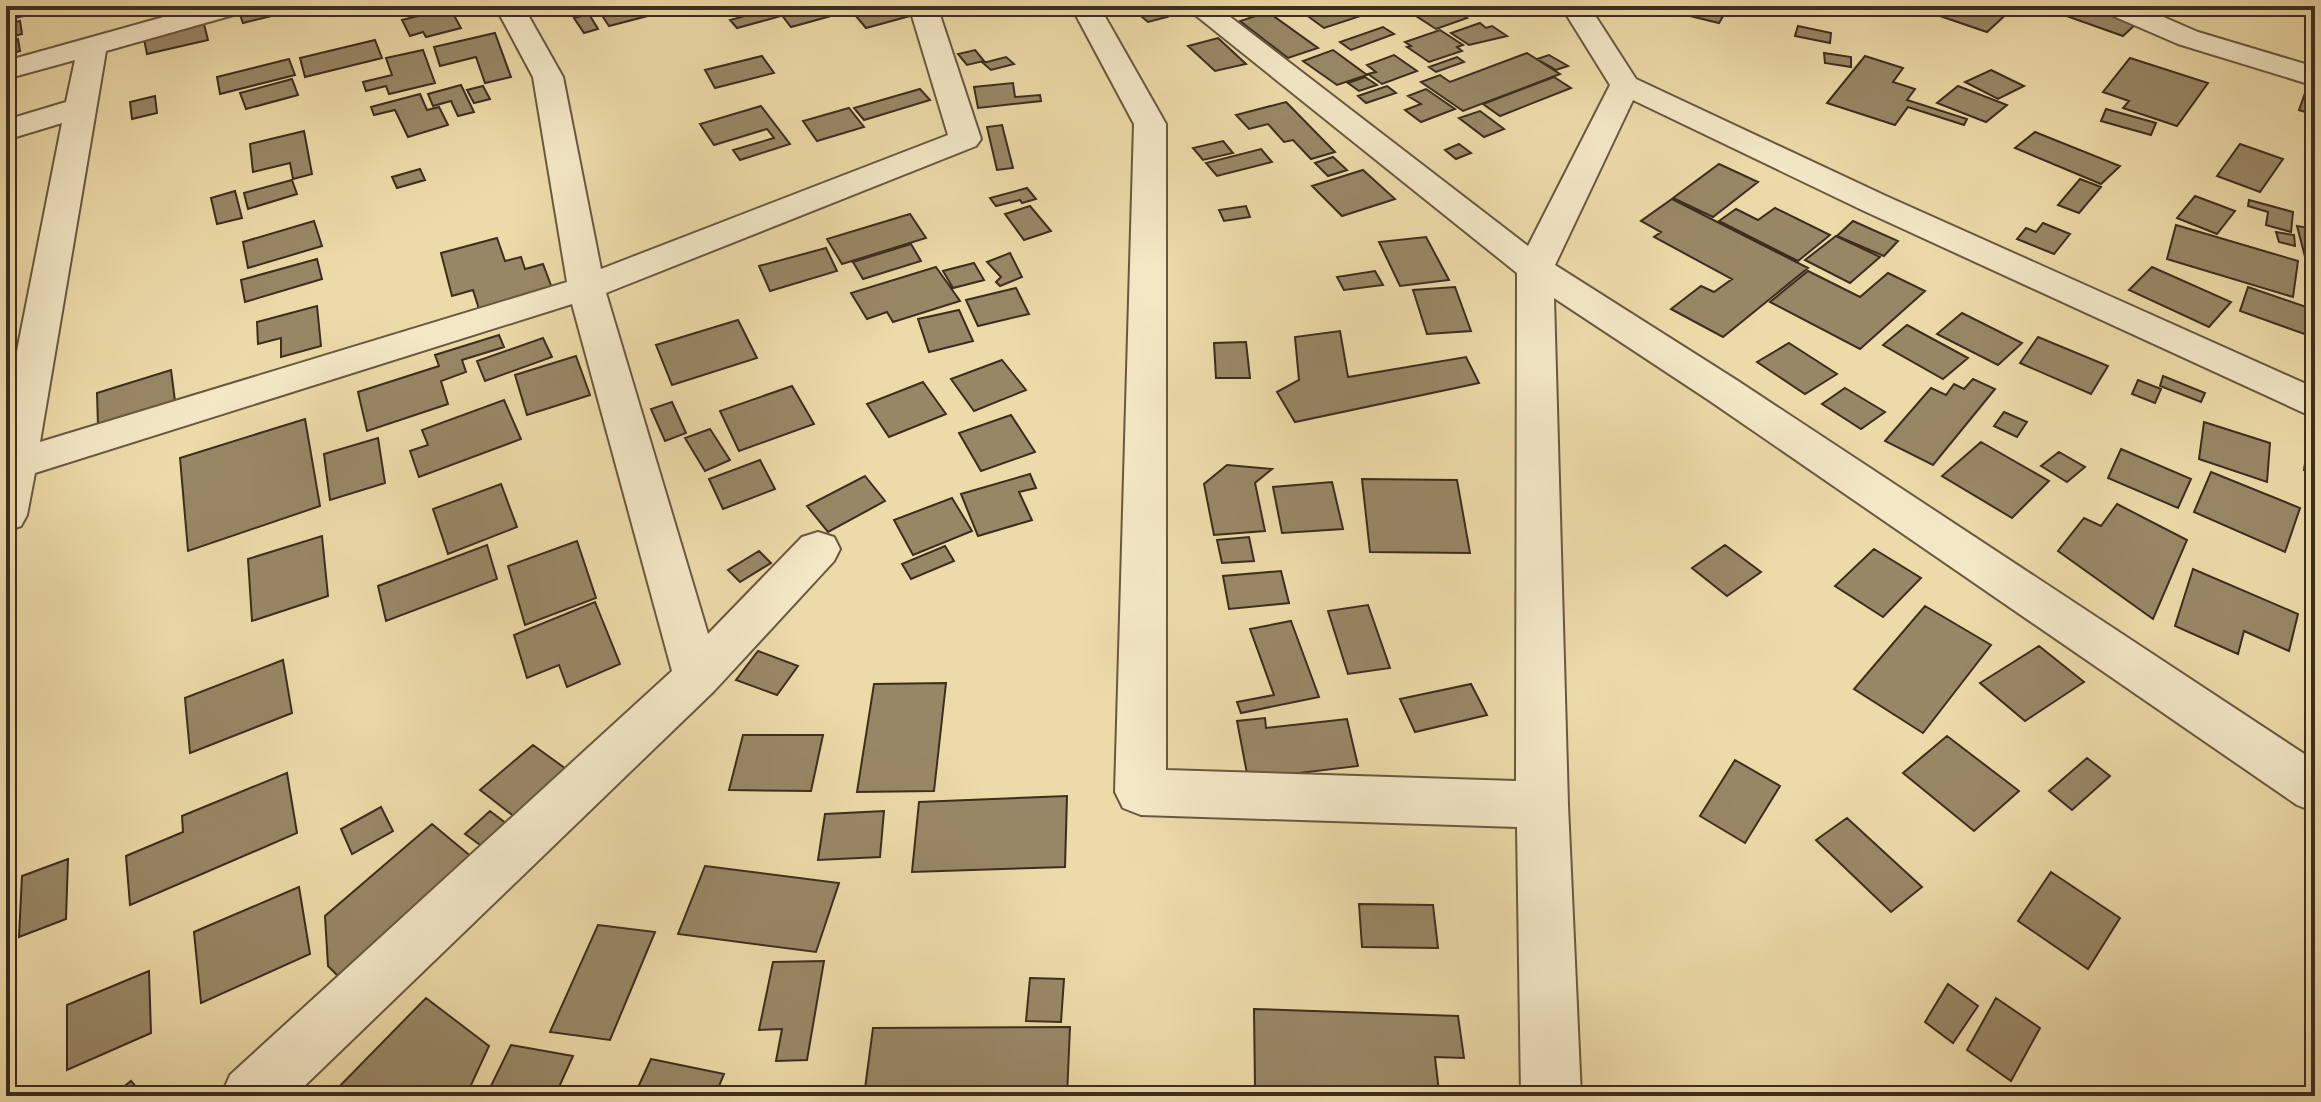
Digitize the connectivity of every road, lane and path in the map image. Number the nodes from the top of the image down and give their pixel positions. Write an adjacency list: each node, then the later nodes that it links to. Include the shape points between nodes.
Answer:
1 (234, 6): 8 (street)
2 (509, 6): 15 (street, via 548,77)
3 (923, 6): 15 (street, via 965,139)
4 (1085, 6): 22 (street, via 1150,124 1141,792)
5 (1198, 6): 14 (street)
6 (1575, 6): 11 (street)
7 (2114, 6): 10 (street, via 2188,38)
8 (92, 47): 9 (street); 12 (street)
9 (6, 70)
10 (2315, 77)
11 (1625, 85): 14 (street); 16 (street)
12 (79, 108): 13 (street); 17 (street)
13 (6, 130)
14 (1535, 269): 21 (street); 22 (street)
15 (586, 288): 17 (street); 20 (street)
16 (2315, 404)
17 (10, 466): 18 (street)
18 (6, 515)
19 (818, 549): 20 (street)
20 (697, 677): 23 (street)
21 (2315, 789)
22 (1542, 805): 24 (street)
23 (251, 1096)
24 (1551, 1096)

